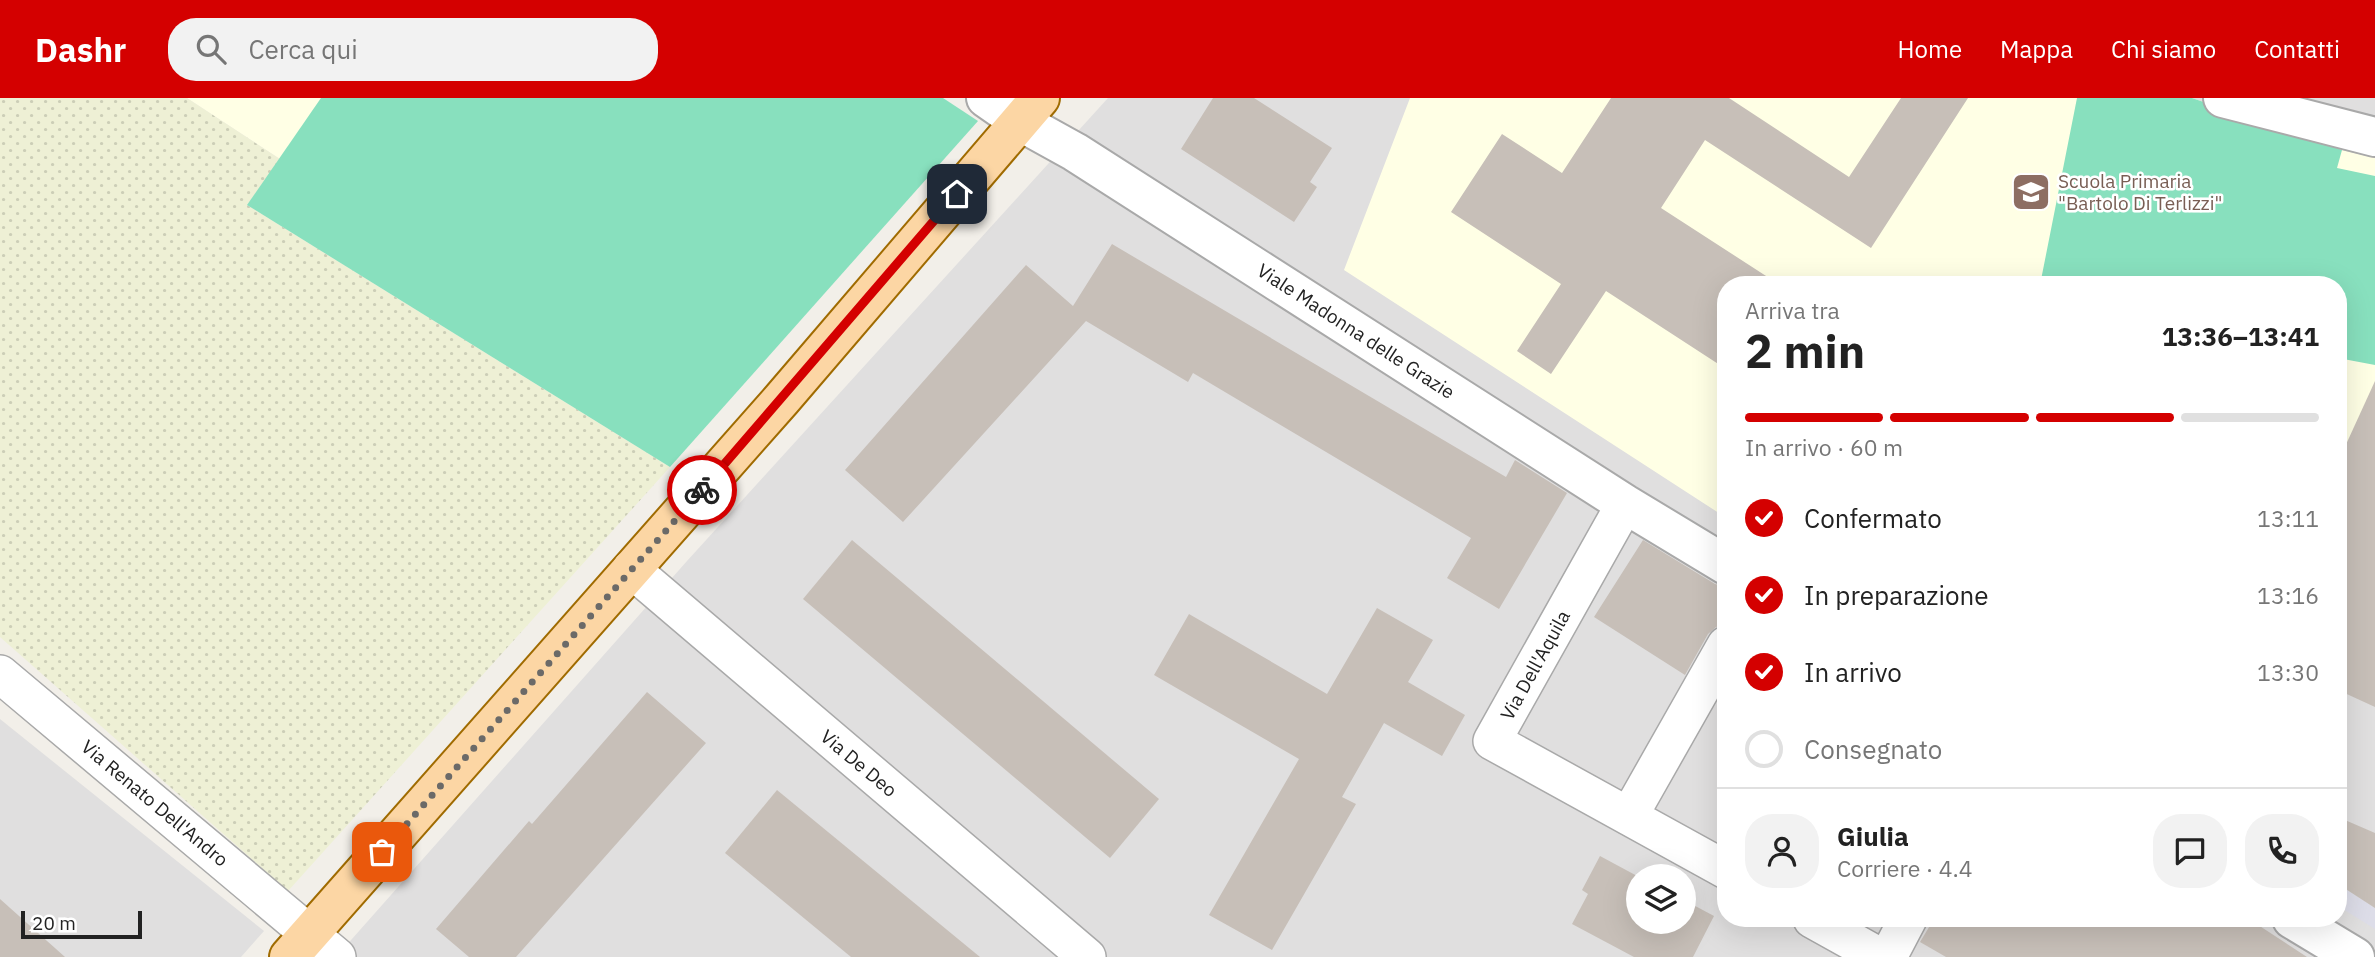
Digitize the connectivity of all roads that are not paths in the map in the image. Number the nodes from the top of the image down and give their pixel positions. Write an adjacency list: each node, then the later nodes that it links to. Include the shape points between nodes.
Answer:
1 (986, 98): 3 (street, Viale Madonna delle Grazie)
2 (2232, 99): 4 (street)
3 (1030, 109): 5 (street, Viale Madonna delle Grazie, via 1075,152); 7 (main road)
4 (2375, 137)
5 (1625, 504): 6 (street, Viale Madonna delle Grazie); 10 (street, Via Dell'Aquila, via 1492,741)
6 (1717, 560)
7 (631, 569): 15 (main road); 17 (street, Via De Deo)
8 (1717, 661): 10 (street)
9 (0, 674): 15 (street, Via Renato Dell'Andro)
10 (1629, 816): 11 (street, Via Dell'Aquila)
11 (1717, 865)
12 (1826, 927): 18 (street)
13 (1904, 927): 19 (street)
14 (2305, 927): 16 (street)
15 (312, 949)
16 (2353, 956)
17 (1087, 957)
18 (1880, 957)
19 (1888, 957)

